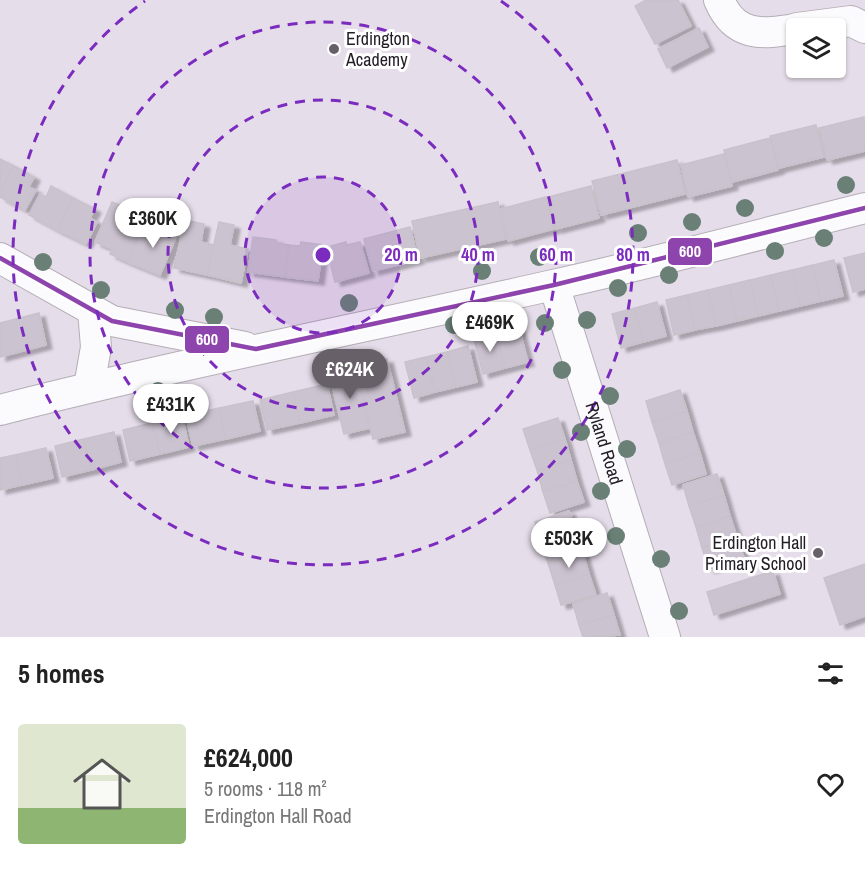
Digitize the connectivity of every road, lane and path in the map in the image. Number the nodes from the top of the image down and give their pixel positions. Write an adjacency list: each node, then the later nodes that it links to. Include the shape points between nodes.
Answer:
1 (718, 0): 4 (street, via 723,10 749,32)
2 (846, 22): 3 (street)
3 (865, 28)
4 (786, 31)
5 (865, 208): 7 (street)
6 (0, 258): 8 (street)
7 (554, 285): 9 (street); 12 (street, Ryland Road)
8 (93, 310): 9 (street, via 112,321); 10 (street, via 96,347)
9 (256, 349): 10 (street)
10 (89, 387): 11 (street)
11 (0, 410)
12 (665, 637)

